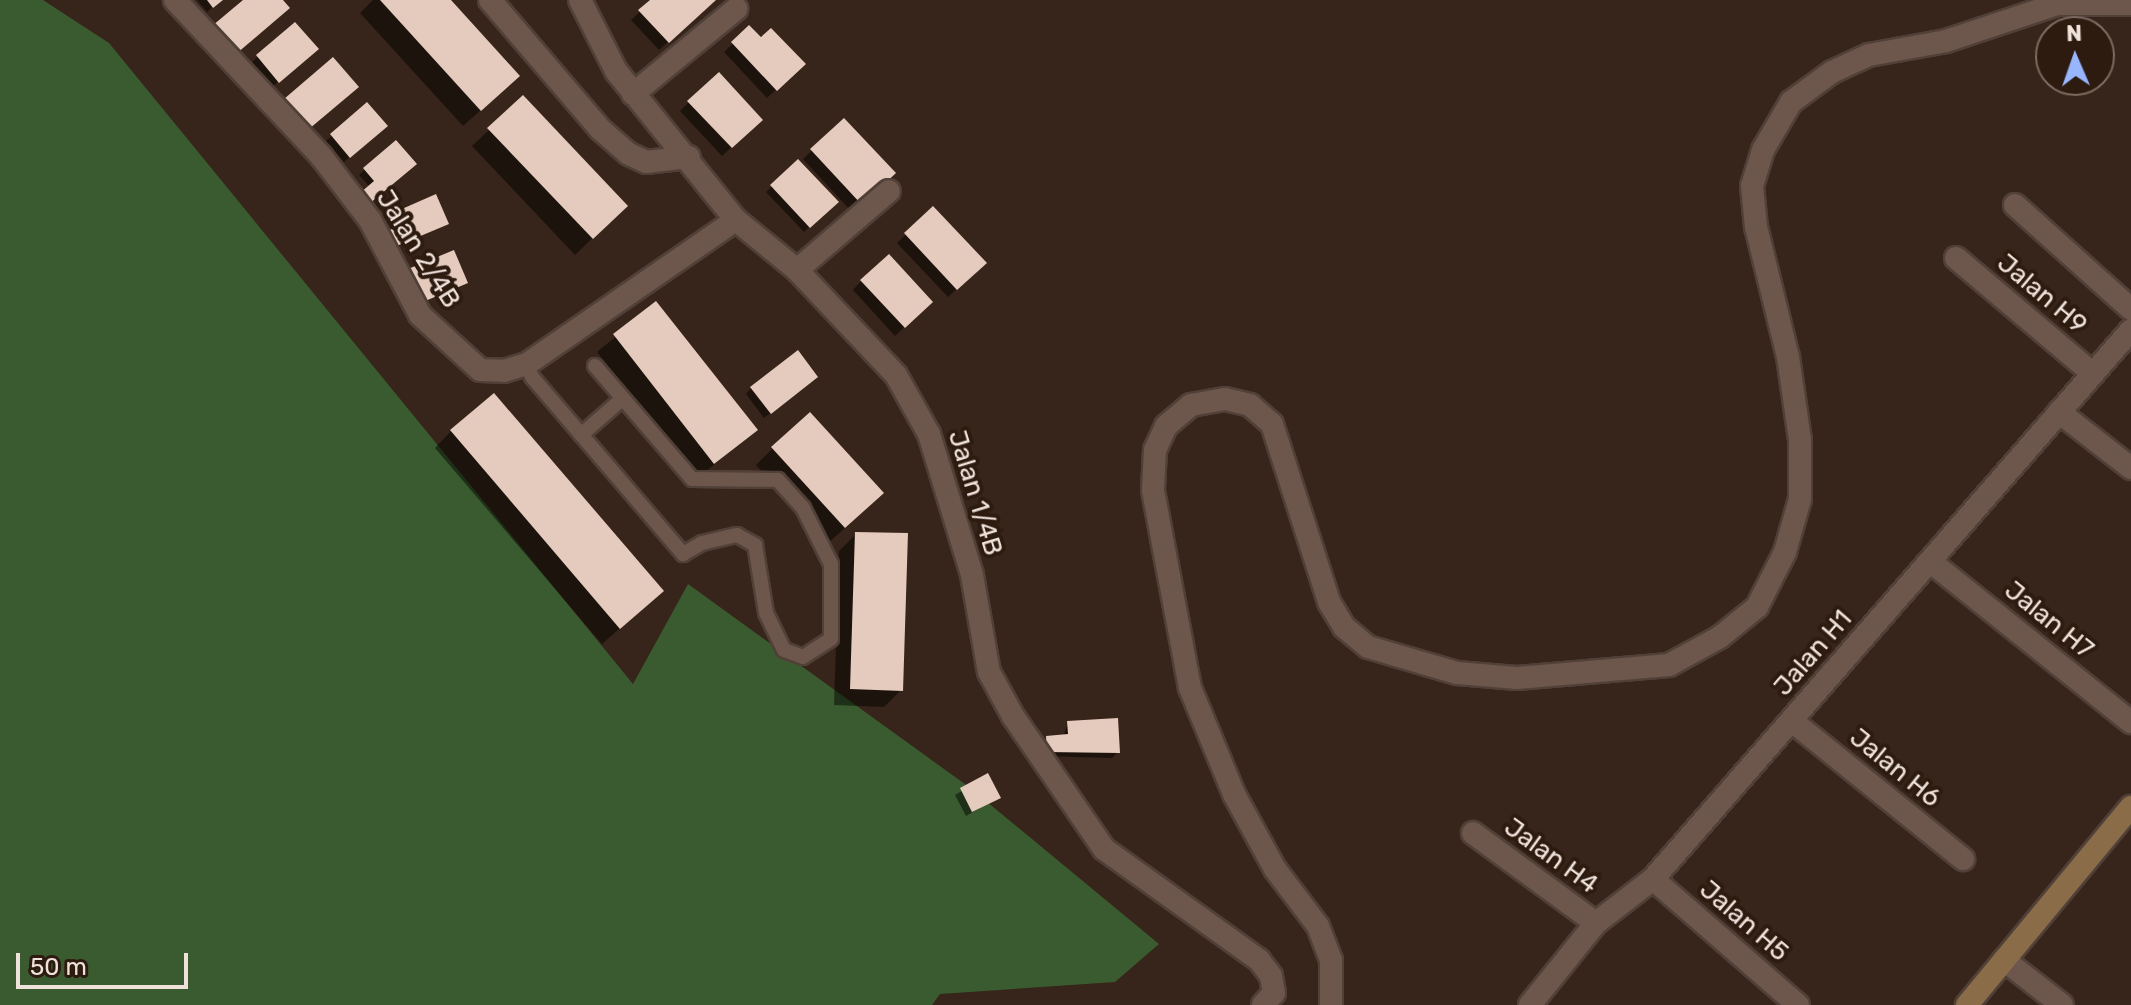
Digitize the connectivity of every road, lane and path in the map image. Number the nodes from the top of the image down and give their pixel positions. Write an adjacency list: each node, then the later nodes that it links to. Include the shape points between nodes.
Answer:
1 (175, 0): 16 (street, Jalan 2/4B, via 321,156 370,220 430,325 480,370 504,371)
2 (490, 0): 8 (street, via 600,129 629,154 646,162)
3 (580, 0): 7 (street, Jalan 1/4B, via 609,60)
4 (2060, 2): 5 (street); 33 (street, via 1946,41 1869,55 1832,72 1791,102 1752,186 1756,227 1788,357 1800,440 1800,499 1785,552 1757,607 1720,637 1669,665 1517,678 1457,673 1368,647 1344,627 1329,602 1272,424 1250,405 1225,399 1191,405 1166,426 1155,450 1153,490 1190,688 1234,794 1275,869 1318,926 1331,960)
5 (2131, 4)
6 (736, 9): 7 (street)
7 (633, 94): 8 (street, Jalan 1/4B)
8 (689, 157): 11 (street, Jalan 1/4B)
9 (889, 191): 13 (street)
10 (2015, 205): 14 (street)
11 (736, 220): 13 (street, Jalan 1/4B); 16 (street, Jalan 2/4B)
12 (1956, 258): 18 (street, Jalan H9)
13 (797, 270): 32 (street, Jalan 1/4B, via 896,375 929,434 972,575 989,672 1013,716 1104,849 1259,960 1271,976 1274,993)
14 (2131, 309)
15 (2131, 330): 18 (street, Jalan H1)
16 (527, 364): 21 (lane)
17 (595, 366): 19 (lane)
18 (2092, 373): 20 (street, Jalan H1)
19 (621, 400): 21 (lane); 21 (lane, via 692,479 778,480 803,508 831,564 831,639 803,657 784,650 766,613 755,545 737,535 702,543 683,554)
20 (2059, 412): 22 (street); 23 (street, Jalan H1)
21 (581, 435)
22 (2131, 468)
23 (1931, 562): 24 (street, Jalan H1); 25 (street, Jalan H7)
24 (1792, 721): 28 (street, Jalan H6); 29 (street, Jalan H1)
25 (2131, 722)
26 (2131, 807): 31 (main road)
27 (1473, 833): 30 (street, Jalan H4)
28 (1963, 859)
29 (1653, 879): 30 (street, Jalan H1); 35 (street, Jalan H5)
30 (1596, 923): 34 (street, Jalan H1)
31 (2004, 960): 36 (main road); 37 (street)
32 (1263, 1005)
33 (1331, 1005)
34 (1530, 1005)
35 (1798, 1005)
36 (1967, 1005)
37 (2062, 1005)

